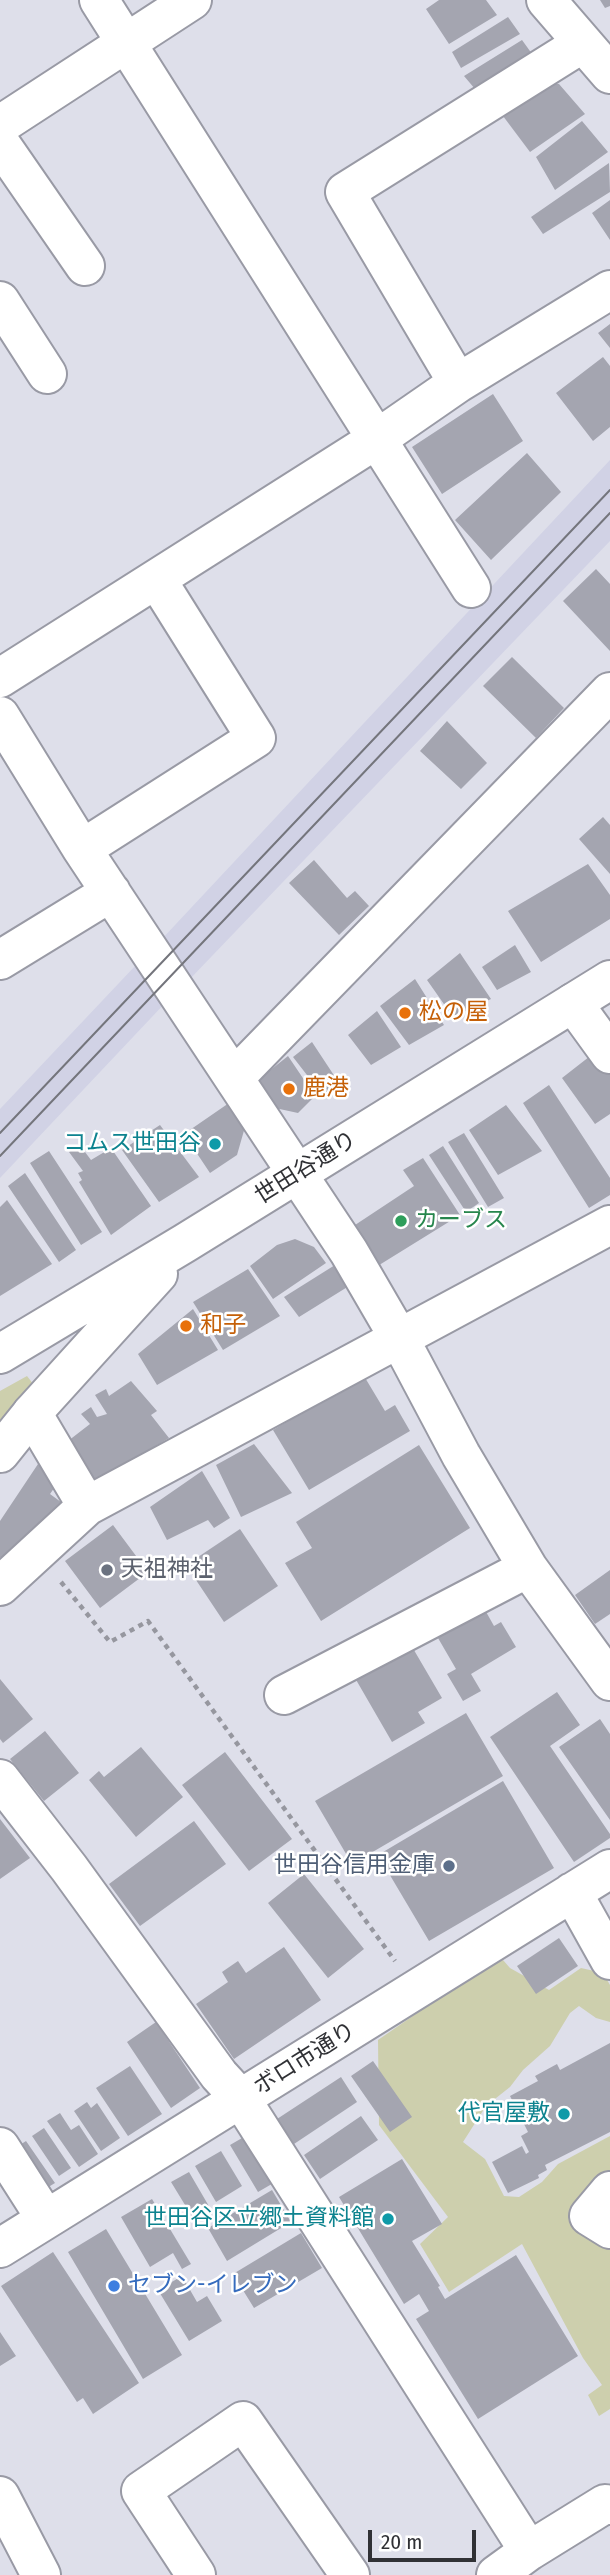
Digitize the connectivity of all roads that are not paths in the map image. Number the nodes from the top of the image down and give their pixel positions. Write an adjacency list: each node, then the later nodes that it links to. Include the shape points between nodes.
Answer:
1 (99, 0): 4 (street)
2 (192, 0): 4 (street)
3 (546, 0): 5 (street)
4 (126, 42): 7 (street); 14 (street)
5 (583, 43): 6 (street); 13 (street, via 345,192)
6 (610, 74)
7 (0, 125)
8 (0, 143): 9 (street)
9 (85, 266)
10 (610, 290): 13 (street)
11 (0, 301): 12 (street)
12 (47, 374)
13 (458, 383): 14 (street)
14 (377, 439): 15 (street); 16 (street)
15 (157, 580): 17 (street); 20 (street, via 256,737)
16 (471, 587)
17 (0, 678)
18 (610, 692): 26 (street)
19 (0, 716): 20 (street)
20 (82, 849): 21 (street)
21 (111, 892): 22 (street); 26 (street)
22 (0, 960)
23 (610, 980): 24 (street, 世田谷通り)
24 (573, 1003): 25 (street); 27 (street, 世田谷通り)
25 (610, 1054)
26 (234, 1079): 27 (street)
27 (298, 1173): 29 (street, 世田谷通り); 30 (street)
28 (610, 1225): 30 (street)
29 (185, 1243): 31 (street, 世田谷通り); 32 (street)
30 (399, 1338): 34 (street); 35 (street)
31 (0, 1354)
32 (32, 1413): 33 (street); 34 (street)
33 (0, 1454)
34 (88, 1506): 36 (street)
35 (528, 1568): 37 (street); 38 (street)
36 (0, 1586)
37 (610, 1681)
38 (284, 1695)
39 (0, 1779): 43 (street)
40 (610, 1869): 41 (street, ボロ市通り)
41 (572, 1892): 42 (street); 43 (street, ボロ市通り)
42 (610, 1960)
43 (241, 2099): 46 (street, ボロ市通り); 51 (street)
44 (0, 2147): 46 (street)
45 (610, 2191): 47 (street, via 589,2216)
46 (46, 2219): 48 (street, ボロ市通り)
47 (610, 2229)
48 (0, 2248)
49 (0, 2496): 52 (street)
50 (610, 2505): 51 (street)
51 (529, 2551): 55 (street)
52 (41, 2575)
53 (196, 2575): 54 (street, via 141,2491 243,2421)
54 (350, 2575)
55 (496, 2575)

